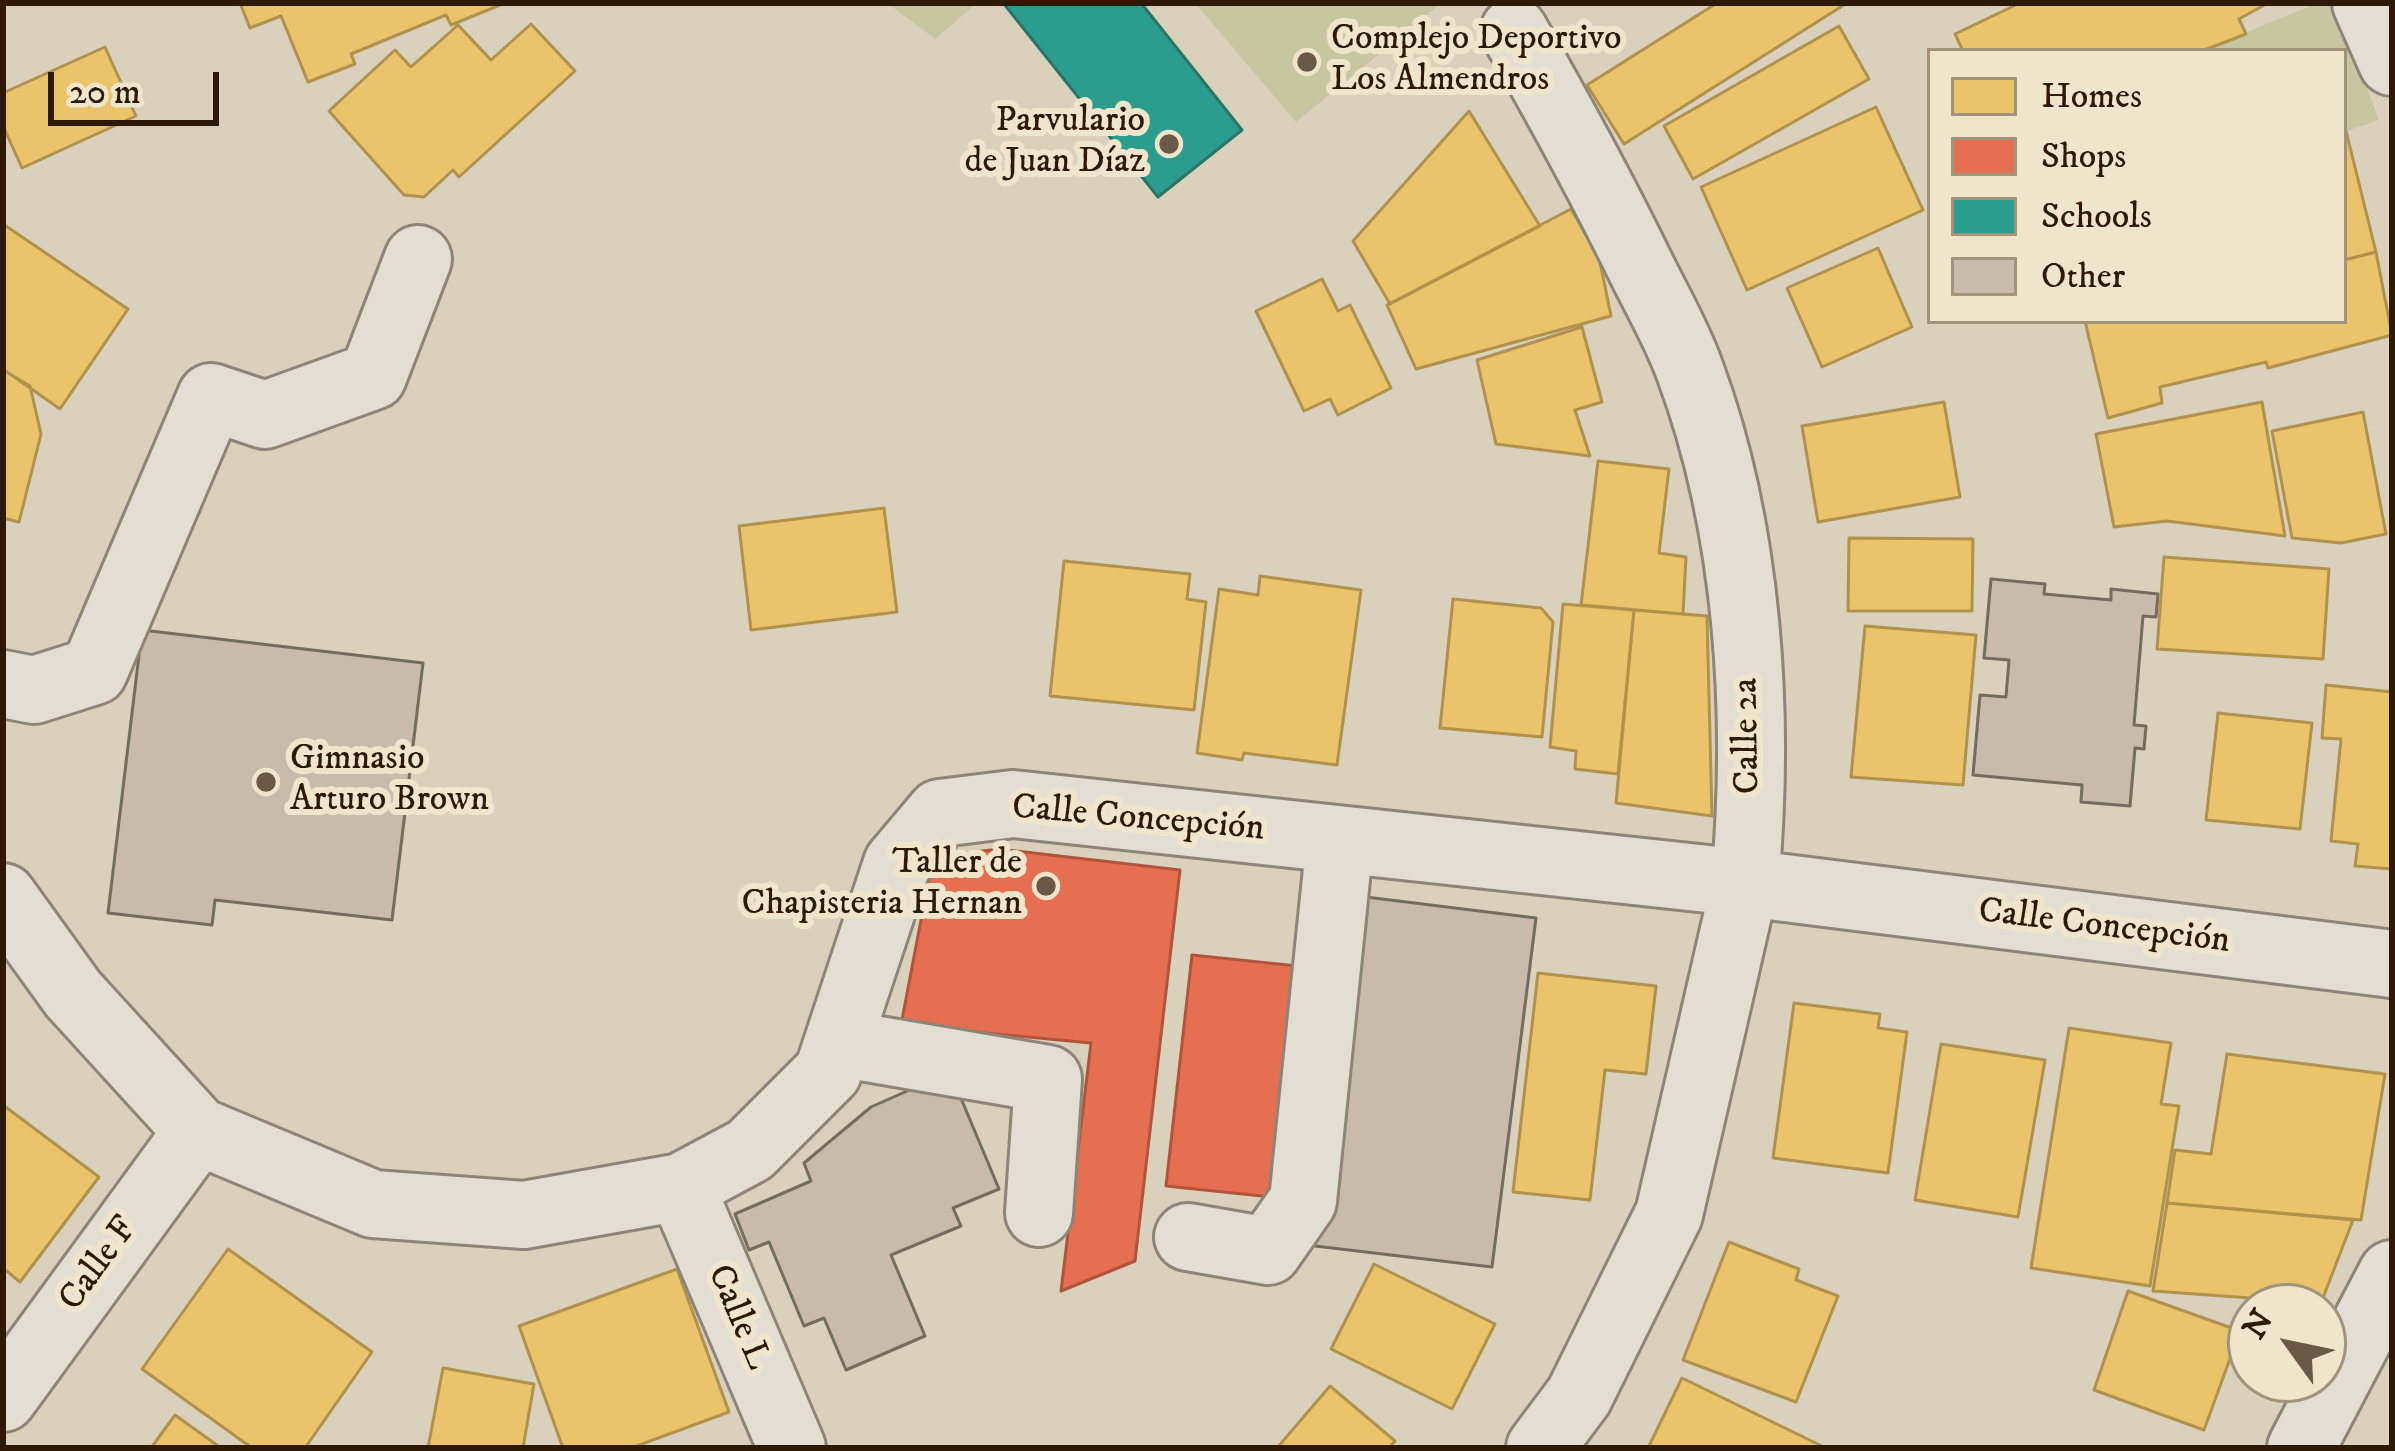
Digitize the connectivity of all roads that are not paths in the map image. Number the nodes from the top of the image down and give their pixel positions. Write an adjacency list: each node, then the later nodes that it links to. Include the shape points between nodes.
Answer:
1 (2366, 3): 3 (street)
2 (1514, 32): 7 (street, Calle 2a, via 1585,153 1689,366 1711,433 1748,659)
3 (2392, 62)
4 (418, 259): 5 (street, via 374,376 265,415 212,397 94,671 34,690)
5 (3, 684)
6 (1340, 840): 7 (street, Calle Concepción); 10 (street, Calle Concepción, via 1013,804 940,813 897,864); 14 (street, via 1303,1201 1268,1251)
7 (1745, 883): 9 (street, Calle Concepción); 18 (street, Calle 2a, via 1669,1214 1579,1396)
8 (3, 897): 11 (street, Calle Concepción, via 73,994)
9 (2392, 964)
10 (838, 1043): 12 (street, Calle Concepción, via 829,1072 749,1150); 13 (street, via 1048,1079)
11 (198, 1131): 12 (street, Calle Concepción, via 373,1204 524,1215); 16 (street, Calle F)
12 (682, 1187): 17 (street, Calle L)
13 (1039, 1213)
14 (1188, 1237)
15 (2392, 1274): 19 (street)
16 (3, 1398)
17 (792, 1448)
18 (1540, 1448)
19 (2300, 1448)

